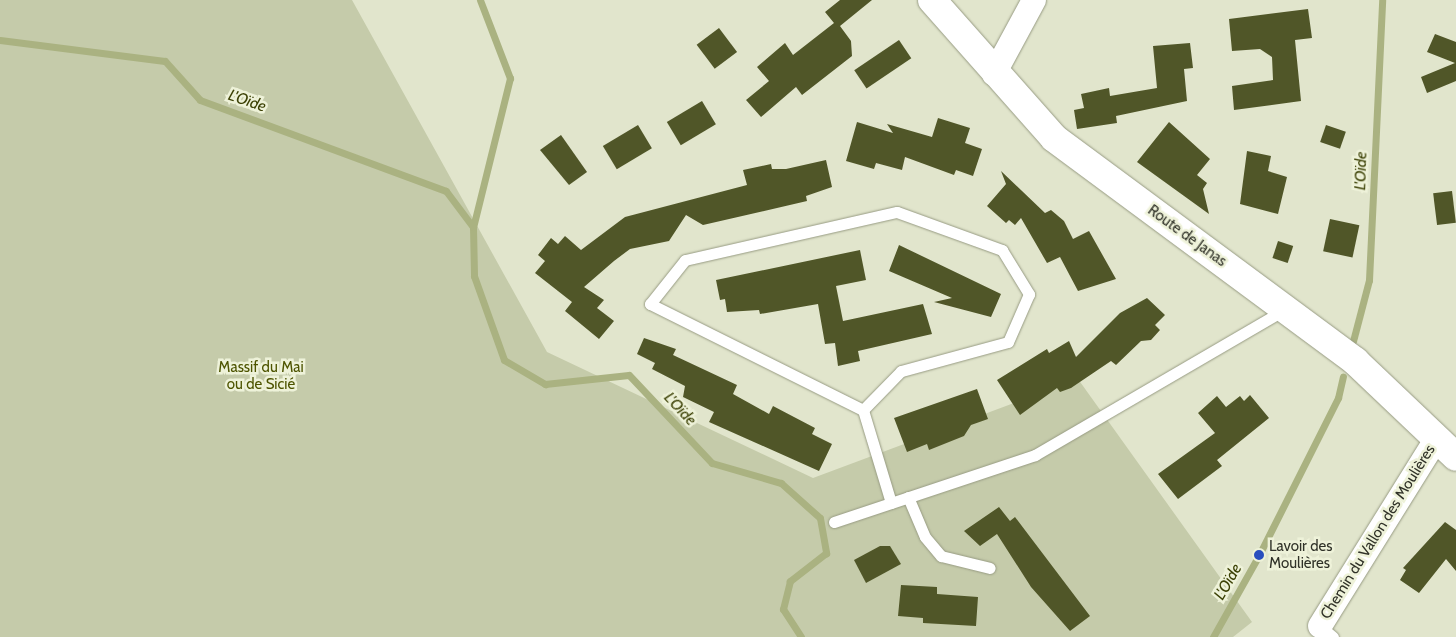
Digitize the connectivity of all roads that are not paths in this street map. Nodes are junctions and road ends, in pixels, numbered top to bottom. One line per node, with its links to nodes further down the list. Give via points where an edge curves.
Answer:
1 (932, 0): 3 (street, Route de Janas)
2 (1034, 0): 3 (street)
3 (994, 74): 4 (street, Route de Janas, via 1054,138)
4 (1287, 308): 6 (street, Route de Janas, via 1355,361); 8 (lane, via 1035,455)
5 (863, 410): 5 (lane, via 901,371 1008,342 1029,294 1002,250 897,212 685,260 650,304); 9 (lane)
6 (1437, 438): 7 (street, Route de Janas); 12 (street, Chemin du Vallon des Moulières)
7 (1456, 458)
8 (908, 497): 9 (lane); 11 (lane, via 924,537 940,556)
9 (891, 503): 10 (lane)
10 (834, 522)
11 (990, 568)
12 (1326, 632)

